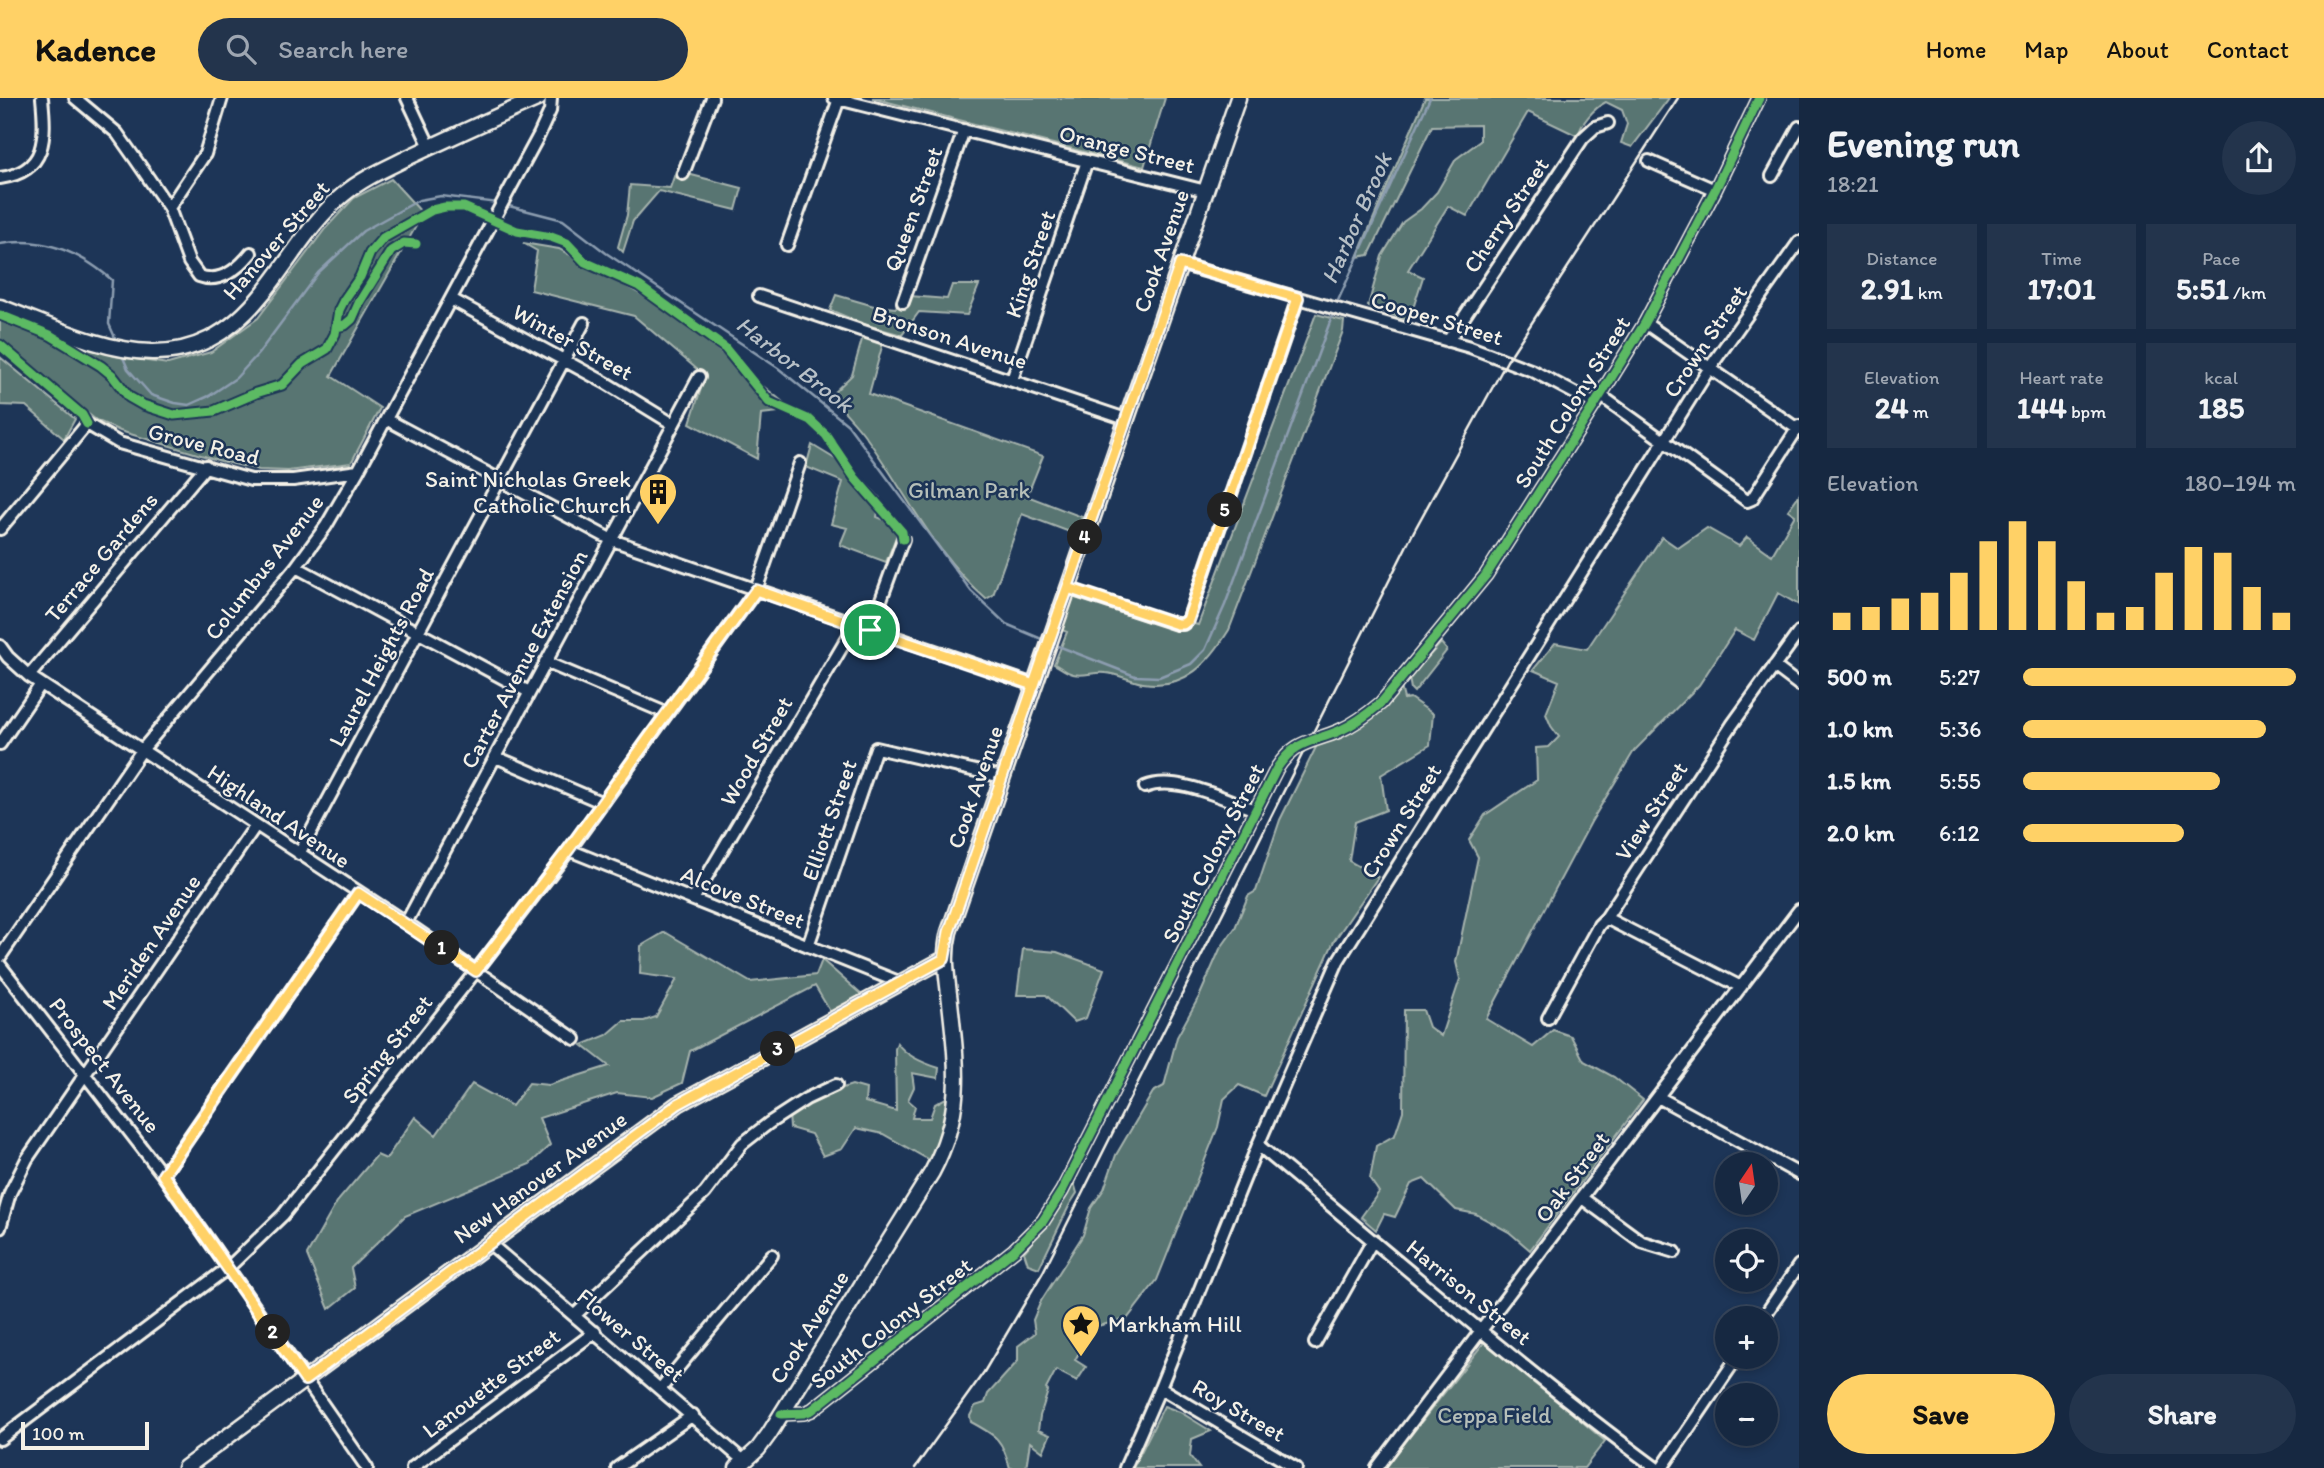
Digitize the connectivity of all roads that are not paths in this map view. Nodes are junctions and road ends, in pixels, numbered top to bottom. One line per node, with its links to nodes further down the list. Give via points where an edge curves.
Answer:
1 (42, 98): 19 (street, via 44,132 39,156 25,172)
2 (75, 98): 22 (street, via 117,134)
3 (222, 98): 22 (street, via 205,153)
4 (407, 98): 14 (street)
5 (539, 98): 14 (main road, Hanover Street)
6 (551, 98): 29 (street, Columbus Avenue, via 547,119)
7 (712, 98): 17 (street)
8 (1238, 98): 21 (main road, Cook Avenue)
9 (1759, 98): 20 (street, South Colony Street)
10 (837, 99): 13 (street, Orange Street); 24 (street)
11 (1608, 123): 34 (street, Cherry Street, via 1583,138)
12 (1799, 127): 18 (street)
13 (964, 130): 15 (street, Orange Street); 30 (street, Queen Street)
14 (430, 147): 31 (main road, Hanover Street, via 344,194 251,307 226,329 197,344 144,353 110,348)
15 (1087, 161): 21 (street, Orange Street); 38 (street, King Street)
16 (1649, 161): 20 (street)
17 (683, 174)
18 (1772, 176)
19 (0, 178)
20 (1715, 190): 33 (street, South Colony Street)
21 (1206, 191): 26 (main road, Cook Avenue)
22 (169, 208): 25 (street, via 199,276 224,275)
23 (1799, 242): 36 (street, Crown Street)
24 (787, 245)
25 (251, 253)
26 (1180, 264): 28 (street, Cooper Street); 41 (main road, Cook Avenue)
27 (759, 296): 38 (street, Bronson Avenue)
28 (1298, 298): 34 (street, Cooper Street); 53 (street, via 1188,620 1177,624)
29 (450, 299): 35 (street, Winter Street); 40 (street, Columbus Avenue)
30 (903, 302)
31 (0, 307)
32 (584, 323): 35 (street, Laurel Heights Road)
33 (1645, 323): 36 (street); 39 (street, South Colony Street)
34 (1448, 341): 39 (street, Cooper Street)
35 (564, 360): 42 (street, Winter Street); 48 (street, Laurel Heights Road)
36 (1709, 369): 43 (street); 44 (street, Crown Street)
37 (699, 377): 42 (street, Carter Avenue Extension)
38 (1012, 380): 41 (street, Bronson Avenue)
39 (1598, 399): 44 (street, Cooper Street); 74 (street, South Colony Street, via 1486,575 1395,688 1355,722 1291,750)
40 (386, 419): 47 (street, Columbus Avenue); 48 (street)
41 (1126, 419): 53 (main road, Cook Avenue)
42 (673, 424): 51 (street, Carter Avenue Extension)
43 (1798, 428): 44 (street, Cooper Street, via 1747,501)
44 (1664, 441): 95 (street, Crown Street, via 1338,961)
45 (800, 463): 54 (street, Spring Street)
46 (206, 466): 47 (street, Grove Road, via 251,480 272,481); 49 (street, Grove Road, via 119,443 87,424); 62 (street, Terrace Gardens)
47 (358, 471): 52 (street, Columbus Avenue)
48 (500, 479): 51 (street); 58 (street, Laurel Heights Road)
49 (0, 529)
50 (903, 539): 56 (street)
51 (612, 540): 54 (street); 60 (street, Carter Avenue Extension)
52 (296, 567): 58 (street); 69 (street, Columbus Avenue)
53 (1068, 588): 64 (main road, Cook Avenue)
54 (756, 590): 55 (street); 67 (street, Spring Street)
55 (855, 625): 56 (street); 79 (street, Wood Street)
56 (870, 630): 64 (street)
57 (1799, 632): 61 (street, View Street)
58 (418, 633): 66 (street); 77 (street, Laurel Heights Road)
59 (0, 646): 62 (street, Highland Avenue)
60 (545, 662): 66 (street, Carter Avenue Extension); 67 (street)
61 (1774, 666): 65 (street); 81 (street, View Street)
62 (29, 676): 63 (street, Highland Avenue)
63 (41, 684): 68 (street); 69 (street, Highland Avenue)
64 (1034, 685): 71 (main road, Cook Avenue)
65 (1799, 685)
66 (529, 692): 70 (street, Carter Avenue Extension)
67 (666, 713): 73 (street, Spring Street)
68 (0, 744)
69 (142, 750): 75 (street, Highland Avenue); 84 (street, Columbus Avenue)
70 (496, 757): 73 (street); 82 (street, Carter Avenue Extension)
71 (1002, 777): 83 (street, Elliott Street, via 876,748); 85 (main road, Cook Avenue)
72 (1145, 787): 74 (street, via 1173,782)
73 (603, 803): 76 (street, Spring Street)
74 (1256, 810): 115 (street, South Colony Street, via 1043,1221 1014,1250 812,1410)
75 (256, 825): 77 (street, Highland Avenue); 92 (street, Meriden Avenue)
76 (569, 849): 79 (street, Alcove Street); 87 (street, Spring Street)
77 (299, 854): 78 (street, Highland Avenue)
78 (358, 893): 82 (street, Highland Avenue); 97 (street)
79 (694, 898): 83 (street, Alcove Street)
80 (1799, 910): 89 (street, Oak Street)
81 (1606, 918): 89 (street); 90 (street, View Street)
82 (406, 923): 87 (street, Highland Avenue)
83 (808, 946): 88 (street, Alcove Street)
84 (0, 957)
85 (944, 959): 88 (main road, New Hanover Avenue); 115 (main road, Cook Avenue, via 957,1097 949,1136 932,1172)
86 (0, 965): 92 (street, Prospect Avenue)
87 (476, 971): 91 (street, Highland Avenue); 105 (street, Spring Street, via 283,1215)
88 (901, 983): 101 (main road, New Hanover Avenue, via 678,1104)
89 (1741, 987): 94 (street, Oak Street)
90 (1548, 1018)
91 (575, 1039)
92 (86, 1073): 97 (street, Prospect Avenue); 99 (street, Meriden Avenue, via 18,1175)
93 (836, 1085): 107 (street, via 806,1099 746,1141 705,1193)
94 (1658, 1097): 96 (street); 98 (street, Oak Street)
95 (1258, 1145): 100 (street, Harrison Street); 114 (street, Crown Street)
96 (1799, 1174)
97 (163, 1175): 105 (street, Prospect Avenue)
98 (1583, 1198): 102 (street, via 1642,1242); 108 (street, Oak Street)
99 (0, 1228)
100 (1373, 1240): 108 (street, Harrison Street); 110 (street)
101 (489, 1242): 107 (street, Flower Street); 112 (main road, New Hanover Avenue)
102 (1675, 1252)
103 (772, 1255): 113 (street)
104 (1799, 1265): 106 (street)
105 (229, 1267): 112 (street, Prospect Avenue); 117 (street, Spring Street)
106 (1771, 1306)
107 (575, 1315): 109 (street, Flower Street)
108 (1482, 1331): 125 (street, Oak Street); 126 (street, Harrison Street)
109 (595, 1332): 113 (street, Flower Street); 121 (street, Lanouette Street)
110 (1315, 1343)
111 (1729, 1369): 127 (street)
112 (305, 1380): 119 (main road, New Hanover Avenue); 120 (street, Prospect Avenue)
113 (661, 1388): 116 (street, Flower Street)
114 (1160, 1388): 123 (street, Crown Street); 124 (street, Roy Street)
115 (781, 1414): 118 (main road, Cook Avenue, via 758,1449)
116 (693, 1415): 118 (street, Flower Street); 122 (street)
117 (0, 1439)
118 (741, 1465)
119 (185, 1468)
120 (367, 1468)
121 (412, 1468)
122 (617, 1468)
123 (1125, 1468)
124 (1296, 1468)
125 (1377, 1468)
126 (1656, 1468)
127 (1662, 1468)

